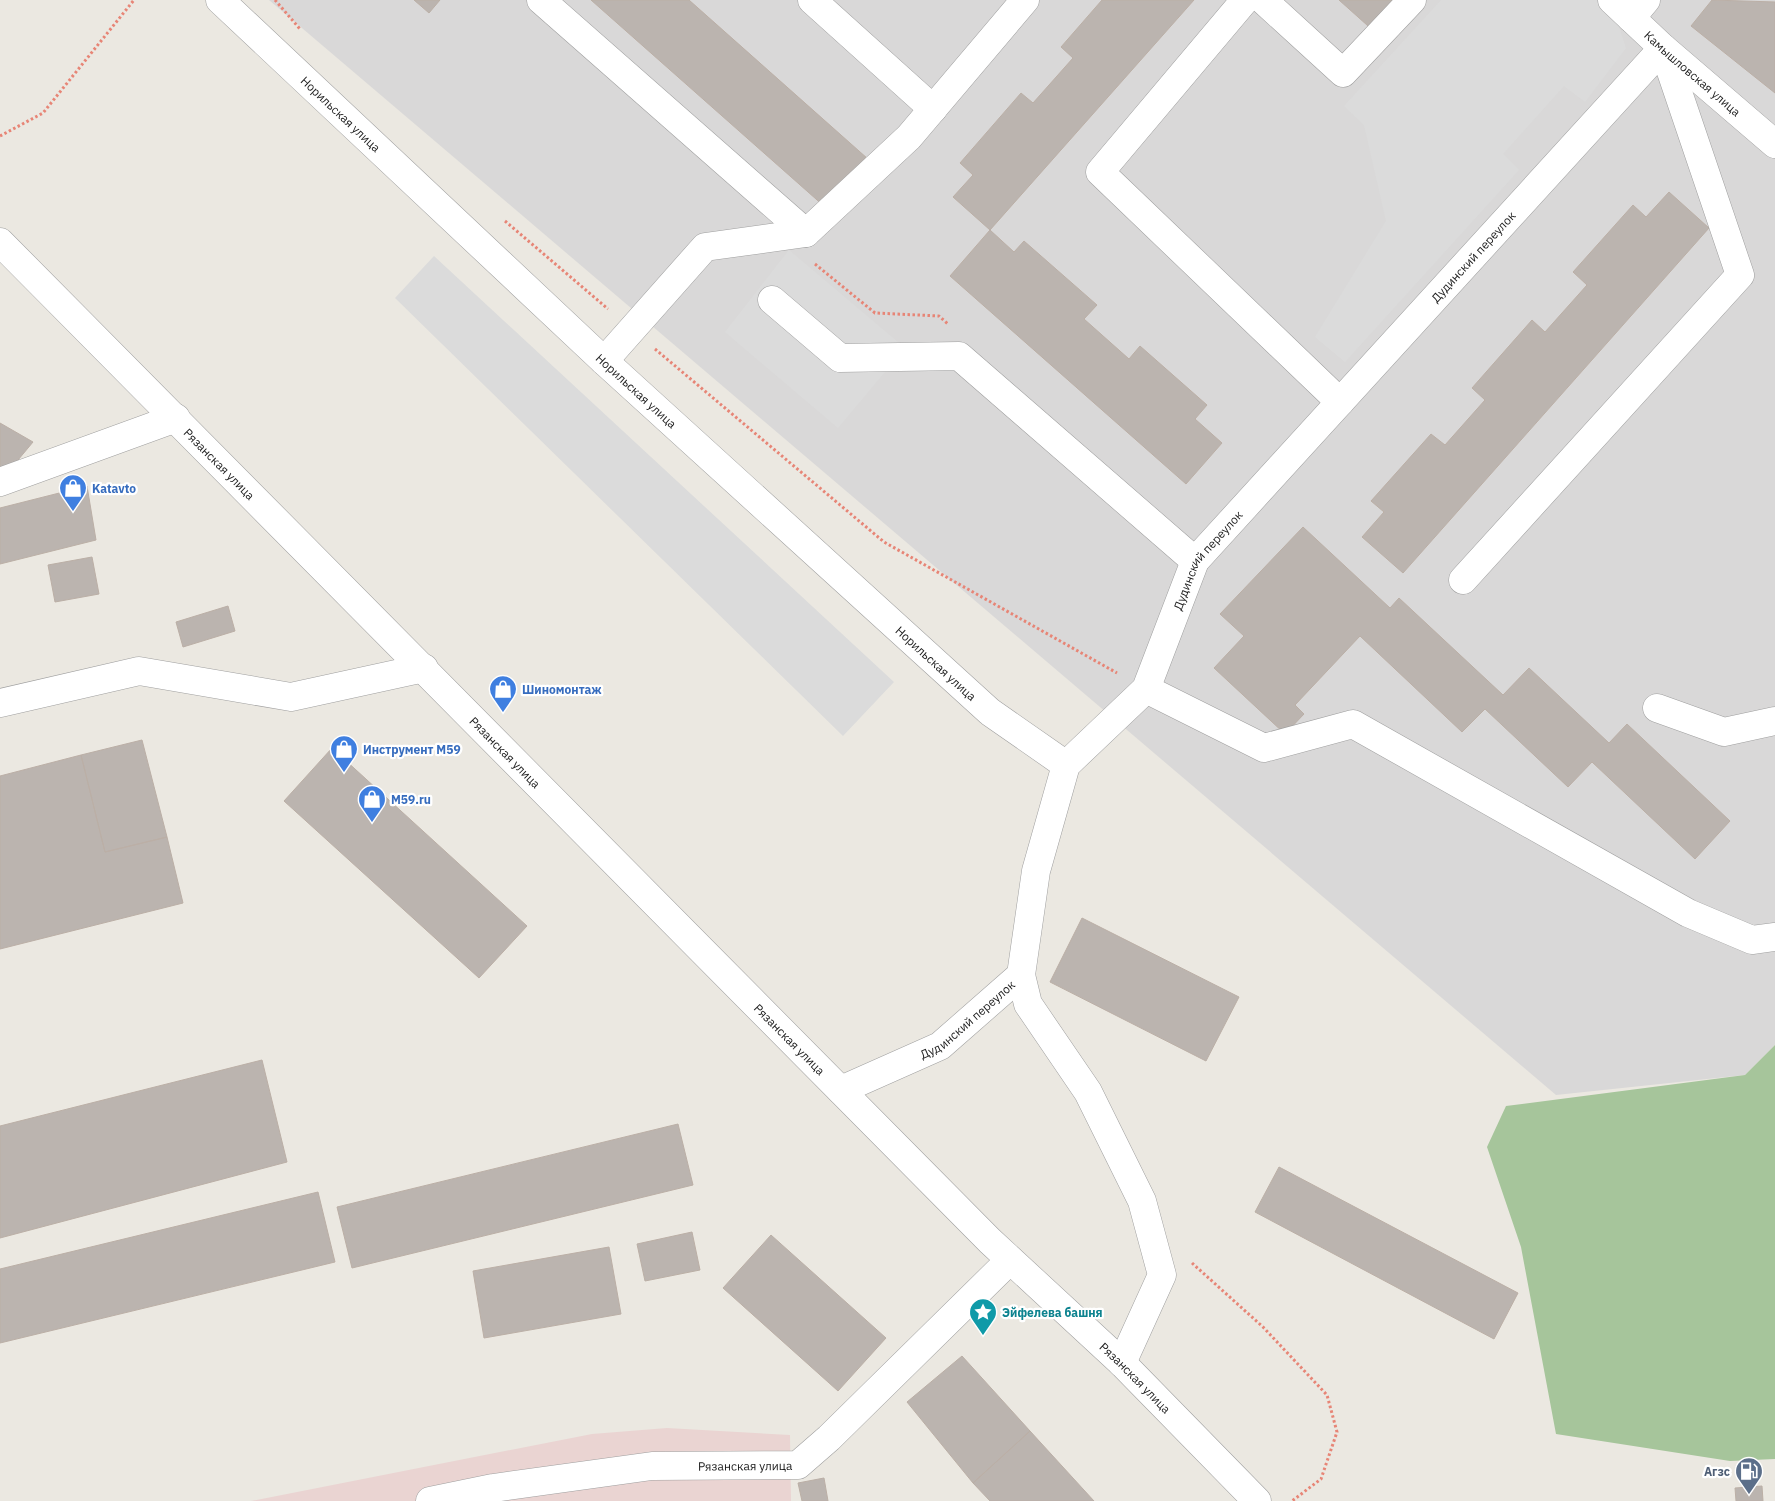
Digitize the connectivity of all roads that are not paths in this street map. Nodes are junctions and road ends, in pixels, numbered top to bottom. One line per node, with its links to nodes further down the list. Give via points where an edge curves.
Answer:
1 (220, 0): 16 (street, Норильская улица)
2 (541, 0): 12 (street)
3 (812, 0): 10 (street)
4 (1025, 0): 10 (street)
5 (1245, 0): 17 (street, via 1100,172)
6 (1263, 0): 7 (street, via 1343,73)
7 (1412, 0)
8 (1630, 6): 9 (street, Камышловская улица)
9 (1662, 48): 11 (street, Камышловская улица); 17 (street, Дудинский переулок); 21 (street, via 1740,275)
10 (933, 109): 12 (street, via 909,137)
11 (1775, 144)
12 (806, 233): 16 (street, via 706,247)
13 (0, 242): 14 (street, Рязанская улица)
14 (11, 269): 18 (street, Рязанская улица)
15 (772, 300): 20 (street, via 840,358 959,356)
16 (604, 361): 27 (street, Норильская улица, via 990,712)
17 (1340, 402): 20 (street, Дудинский переулок)
18 (176, 418): 19 (street); 22 (street, Рязанская улица)
19 (0, 482)
20 (1196, 560): 23 (street, Дудинский переулок)
21 (1463, 580)
22 (424, 668): 24 (street, via 291,697 139,671); 30 (street, Рязанская улица)
23 (1146, 689): 27 (street, Дудинский переулок); 28 (street, via 1264,748 1353,724 1688,913 1752,940)
24 (0, 703)
25 (1657, 708): 26 (street, via 1724,732)
26 (1775, 721)
27 (1066, 765): 29 (street, Дудинский переулок, via 1036,871)
28 (1775, 936)
29 (1021, 975): 30 (street, Дудинский переулок, via 940,1046); 32 (street, via 1028,1004 1088,1092 1142,1202 1162,1275)
30 (841, 1090): 31 (street, Рязанская улица)
31 (1010, 1260): 32 (street, Рязанская улица); 33 (street, Рязанская улица, via 798,1465 652,1466 493,1488)
32 (1122, 1363): 34 (street, Рязанская улица)
33 (430, 1501)
34 (1257, 1501)

